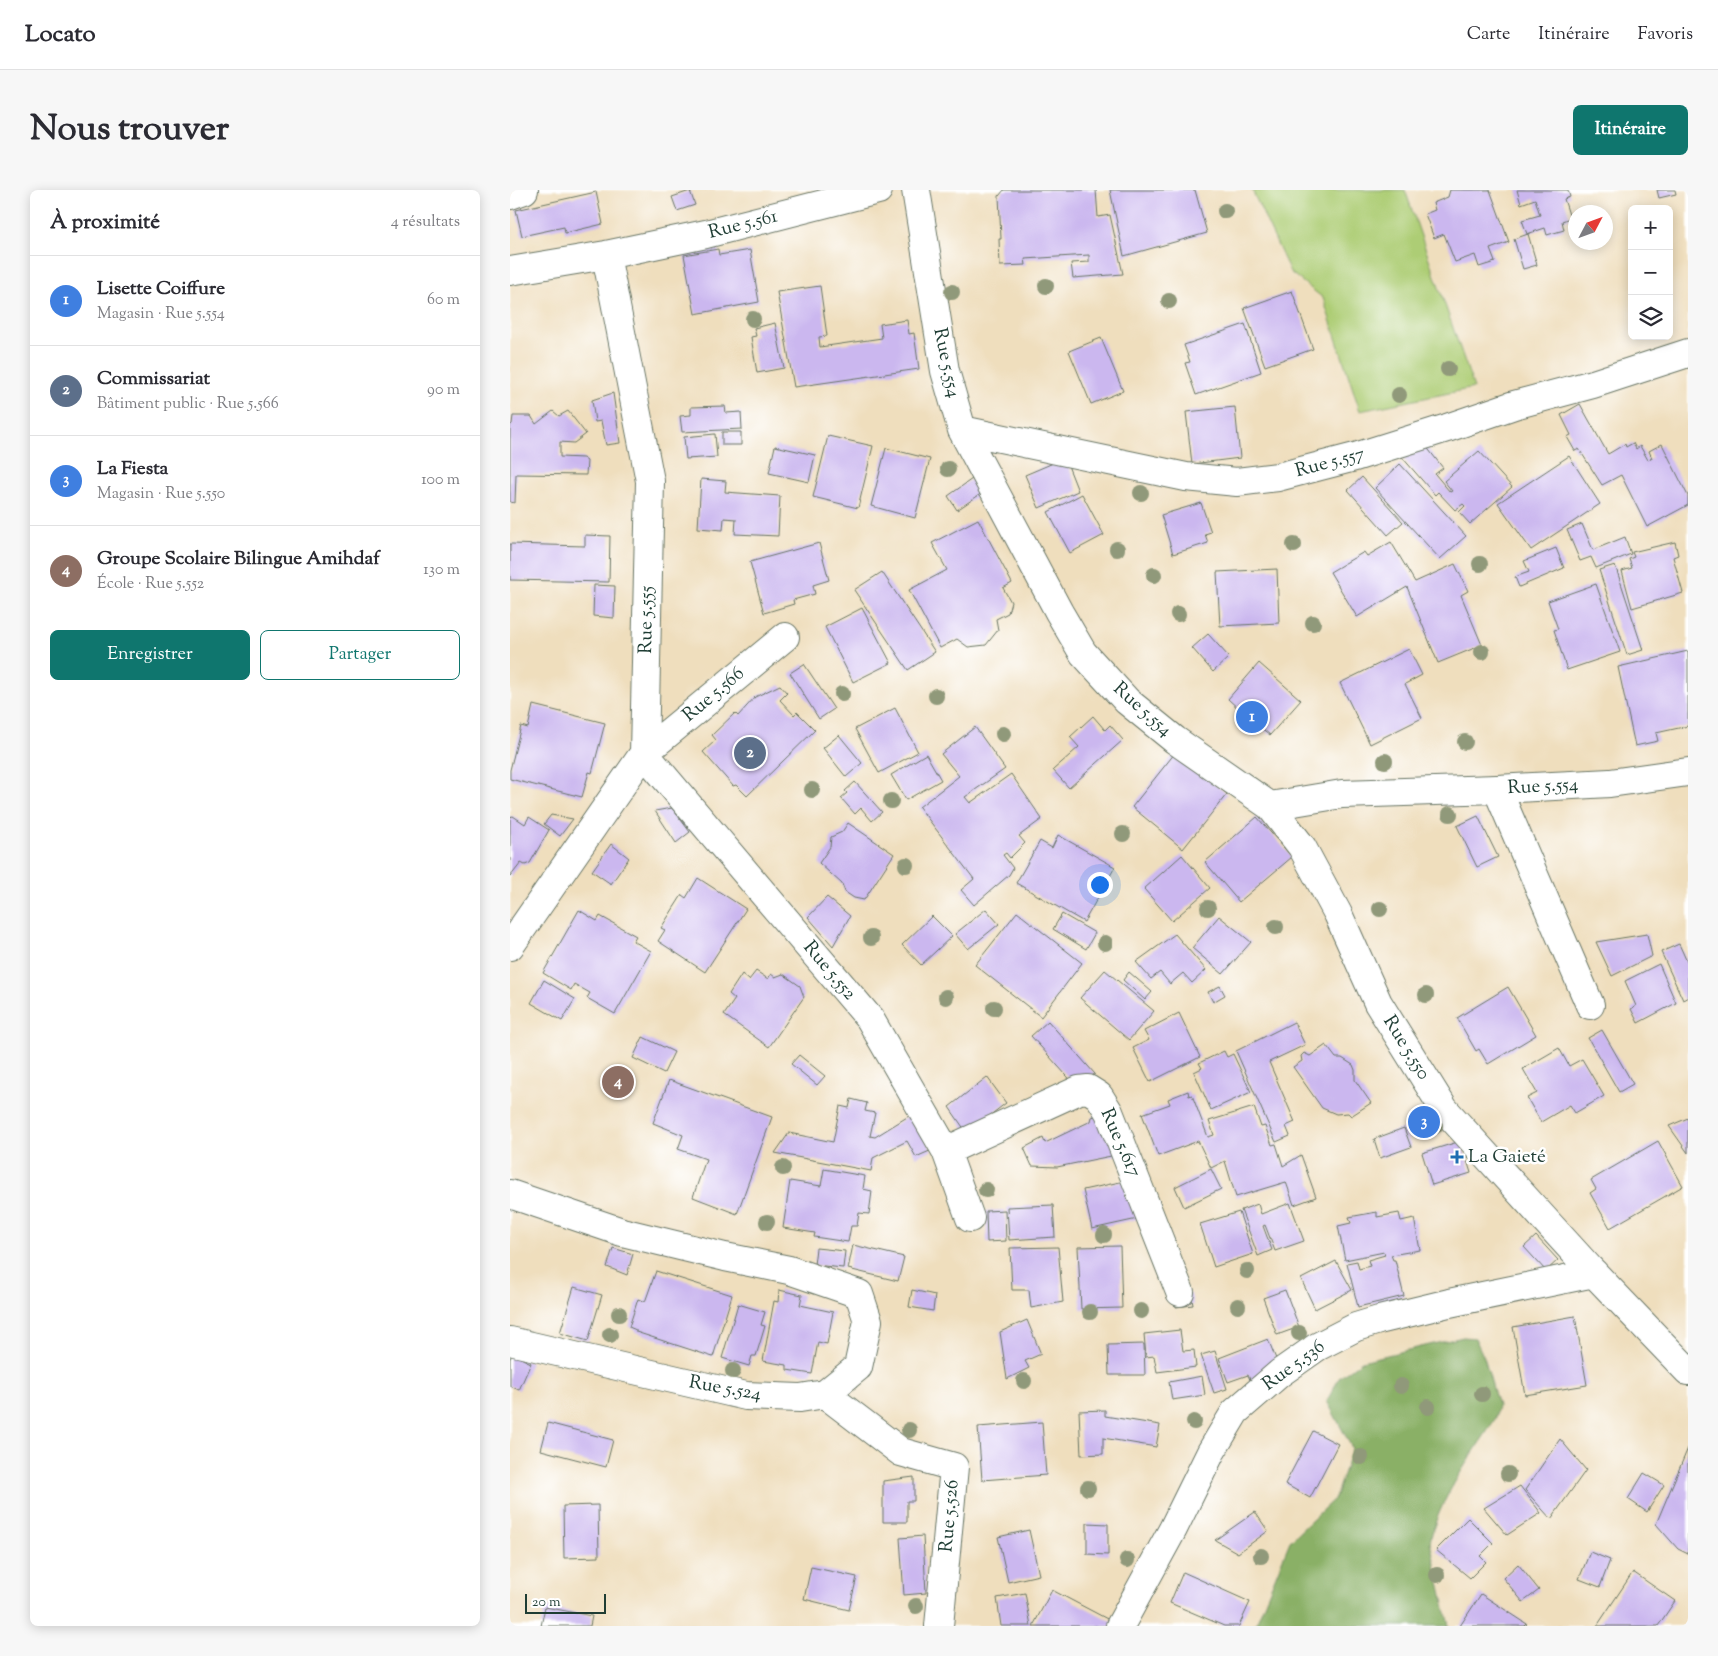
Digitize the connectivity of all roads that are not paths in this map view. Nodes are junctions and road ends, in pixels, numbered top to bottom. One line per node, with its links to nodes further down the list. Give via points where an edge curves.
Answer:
1 (524, 190): 4 (street)
2 (878, 190): 5 (street, Rue 5.561, via 706,234)
3 (916, 190): 8 (street, Rue 5.554, via 945,371)
4 (510, 195)
5 (606, 255): 6 (street); 10 (street, Rue 5.555, via 650,481)
6 (510, 271)
7 (1688, 353): 8 (street, Rue 5.557, via 1278,478 1237,482 1186,477)
8 (962, 430): 13 (street, Rue 5.554, via 1083,653 1127,702)
9 (784, 637): 10 (street, Rue 5.566)
10 (644, 753): 14 (street); 16 (street, Rue 5.552, via 870,1019)
11 (1688, 772): 12 (street, Rue 5.554, via 1610,783)
12 (1497, 790): 13 (street, Rue 5.554, via 1342,794); 15 (street)
13 (1270, 806): 19 (street, Rue 5.550, via 1302,847 1338,914 1378,1003 1444,1109)
14 (510, 946)
15 (1590, 1005)
16 (946, 1151): 18 (street, Rue 5.552); 20 (street, Rue 5.617, via 1079,1090 1088,1089 1099,1096 1109,1112)
17 (510, 1194): 23 (street, via 622,1232 789,1270 859,1294 868,1321 858,1367)
18 (970, 1218)
19 (1594, 1273): 22 (street, Rue 5.550); 25 (street, Rue 5.536, via 1363,1325 1317,1348 1280,1373 1235,1412)
20 (1180, 1292)
21 (510, 1341): 23 (street, Rue 5.524, via 746,1396 800,1398)
22 (1688, 1371)
23 (825, 1394): 24 (street, Rue 5.526, via 901,1452 954,1467)
24 (939, 1626)
25 (1120, 1626)

